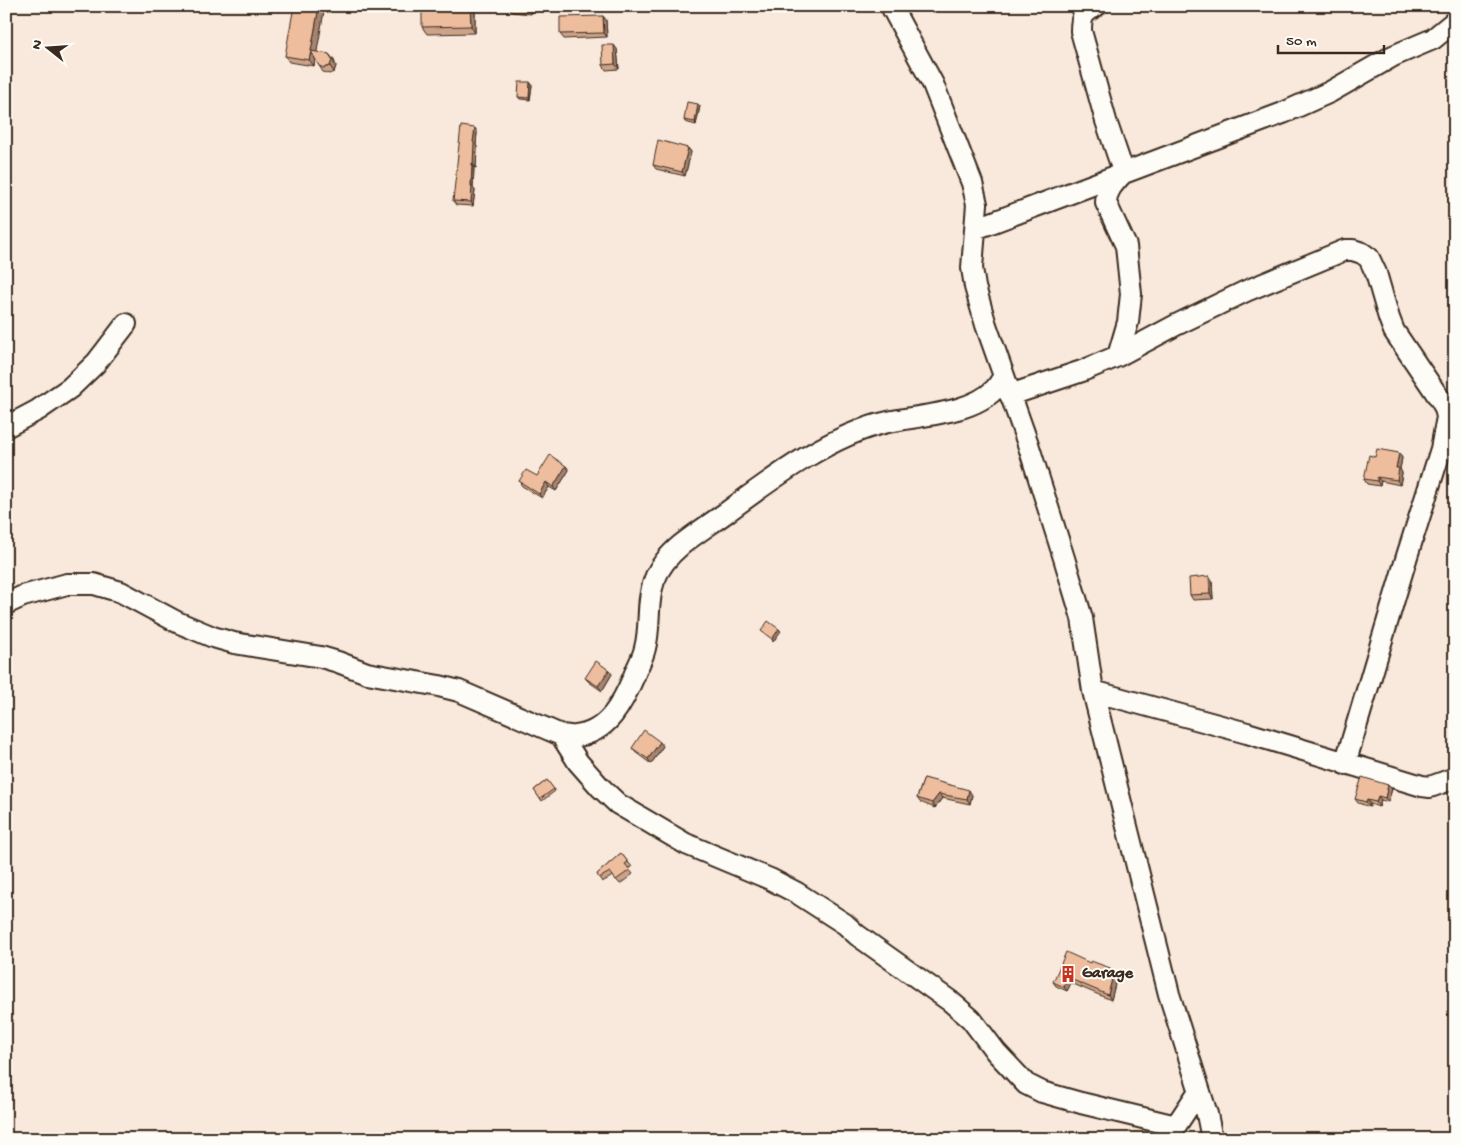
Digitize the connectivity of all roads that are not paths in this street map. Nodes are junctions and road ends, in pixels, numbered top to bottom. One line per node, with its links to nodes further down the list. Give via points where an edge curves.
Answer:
1 (891, 6): 5 (street, via 933,84 972,183 977,204)
2 (1096, 6): 4 (street, via 1082,18 1082,31)
3 (1455, 21): 4 (street, via 1433,39 1393,56 1330,92)
4 (1123, 173): 5 (street); 7 (street, via 1109,190 1106,203 1126,246 1131,294 1128,322)
5 (974, 229): 8 (street, via 972,268 975,287)
6 (126, 324): 9 (street, via 96,363 70,388)
7 (1118, 356): 8 (street, via 1082,371); 13 (street, via 1246,291 1345,250 1362,253 1369,258 1394,331 1440,399 1447,417 1441,449)
8 (1007, 385): 11 (street, via 1082,618); 12 (street, via 960,408 859,430 793,466 698,531 672,553 654,581 645,648 624,698 613,715 590,733)
9 (6, 427)
10 (6, 604): 12 (street, via 67,584 94,584 121,592 213,637 321,657 367,673 459,691)
11 (1093, 691): 13 (street, via 1247,733); 15 (street, via 1169,994)
12 (561, 735): 16 (street, via 578,762 618,804 686,844 797,892 846,924 971,1019 1026,1084 1042,1092)
13 (1345, 764): 14 (street, via 1422,786 1430,787)
14 (1455, 778)
15 (1199, 1091): 16 (street); 17 (street)
16 (1172, 1132)
17 (1212, 1139)

